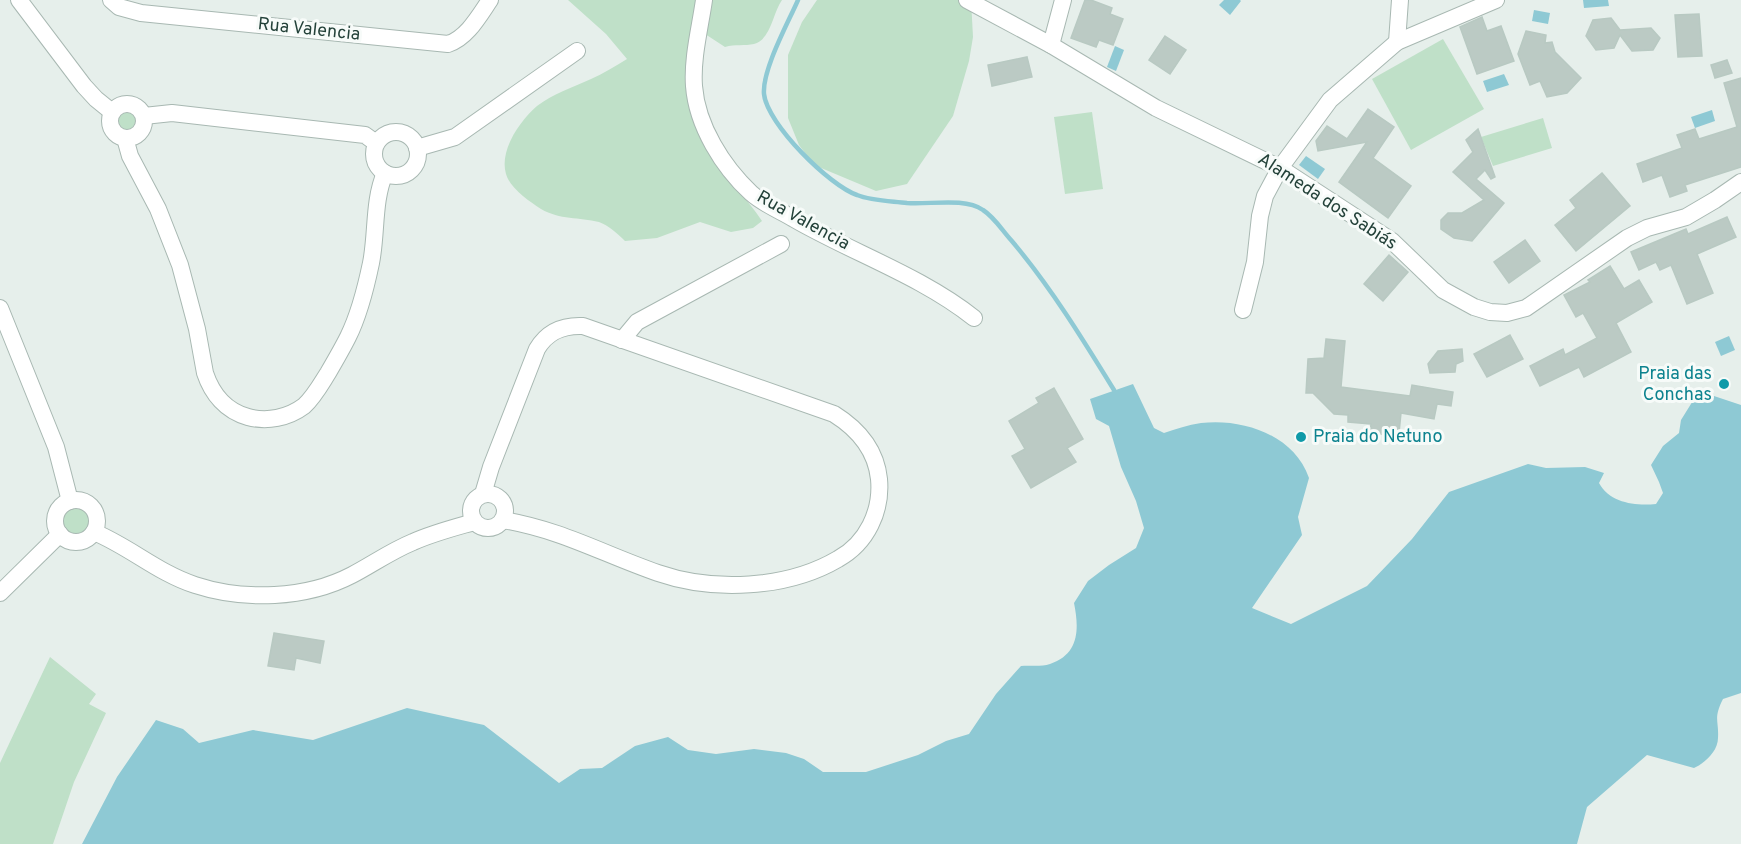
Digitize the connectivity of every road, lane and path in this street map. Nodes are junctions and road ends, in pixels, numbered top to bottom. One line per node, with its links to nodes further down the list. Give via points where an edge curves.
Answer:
1 (19, 0): 12 (street, via 84,86)
2 (111, 0): 3 (street, Rua Valencia, via 141,14 448,44 463,36)
3 (490, 0)
4 (704, 0): 23 (street, Rua Valencia, via 694,87 702,121 731,171 753,195 953,301)
5 (967, 0): 10 (street, Alameda dos Sabiás)
6 (1063, 0): 10 (street)
7 (1400, 0): 9 (street)
8 (1496, 0): 9 (street)
9 (1397, 42): 17 (street, via 1330,100)
10 (1051, 45): 17 (street, Alameda dos Sabiás, via 1156,108)
11 (577, 51): 16 (street, via 455,137)
12 (112, 112): 13 (street, via 129,103 136,105); 14 (street, via 113,131)
13 (144, 116): 14 (street, via 138,135); 15 (street, via 172,113 354,133)
14 (125, 138): 18 (street, via 180,265 209,384 232,410 253,418 275,419 304,406 318,390 349,336 371,261 379,190)
15 (376, 143): 16 (street, via 390,132 398,132 413,140); 18 (street, via 374,160)
16 (417, 148): 18 (street, via 418,157 409,171 393,176)
17 (1280, 168): 19 (street, Alameda dos Sabiás, via 1392,241 1443,290 1474,307 1507,313 1526,308 1627,238 1686,217); 22 (street, via 1265,196)
18 (385, 173)
19 (1741, 182)
20 (782, 244): 24 (street, via 637,322)
21 (0, 308): 26 (street, via 56,447)
22 (1243, 310)
23 (974, 318)
24 (622, 339): 25 (street, via 575,325 553,332 541,342); 27 (street, via 845,421 871,451 879,476 876,514 863,538 844,556 813,571 771,582 726,585 658,573 566,535)
25 (483, 494): 27 (street, via 502,501 506,513); 28 (street, via 472,503)
26 (70, 501): 29 (street, via 87,503 93,508 97,524); 30 (street, via 63,504 55,518)
27 (503, 520): 28 (street, via 486,529)
28 (474, 522): 29 (street, via 413,541 333,582 265,595 195,585 154,567)
29 (94, 531): 30 (street, via 89,538 74,542)
30 (60, 534): 31 (street)
31 (0, 593)

